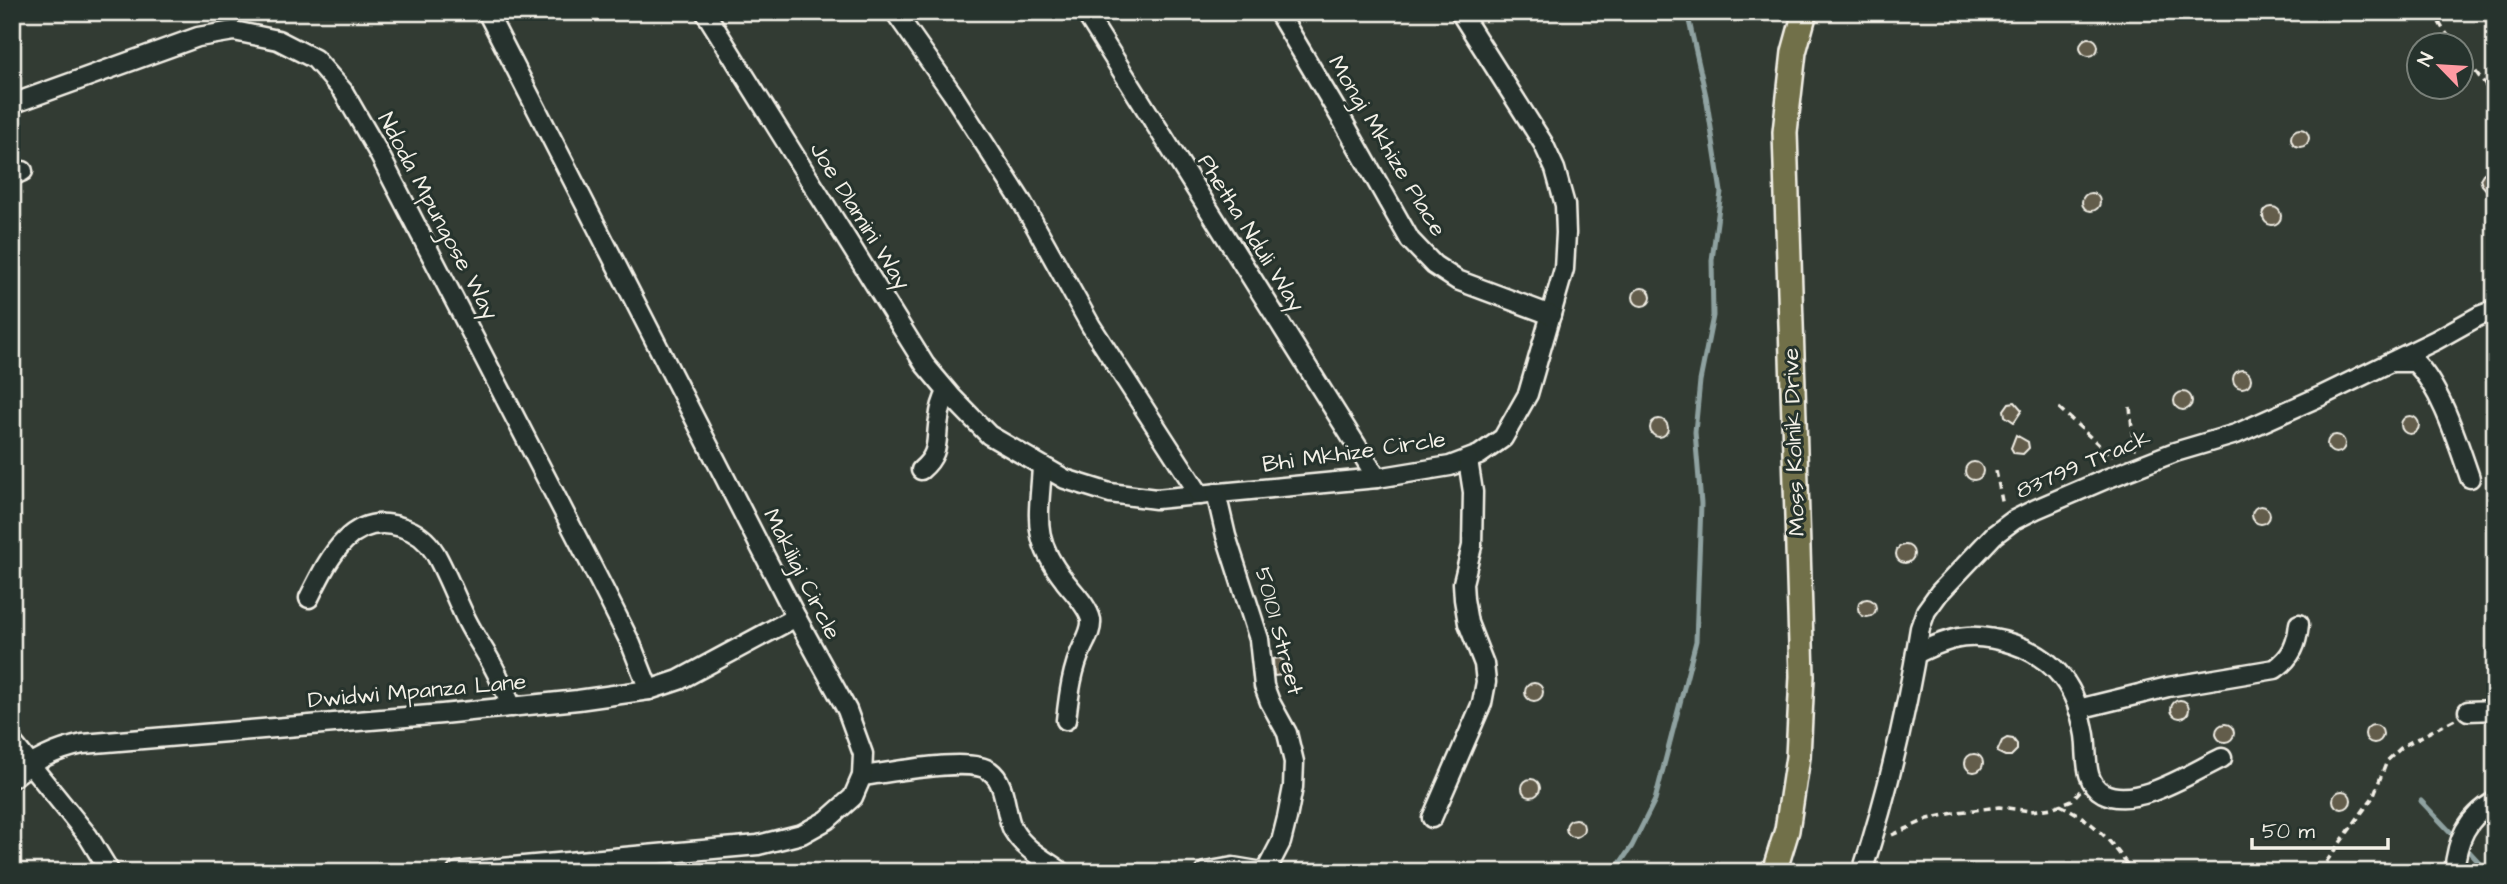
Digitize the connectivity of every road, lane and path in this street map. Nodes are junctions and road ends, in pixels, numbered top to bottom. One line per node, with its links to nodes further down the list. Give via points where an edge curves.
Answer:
1 (487, 12): 30 (street, Makiligi Circle)
2 (705, 12): 16 (street, Joe Dlamini Way, via 918,354)
3 (895, 12): 27 (street, via 1022,202 1091,326)
4 (1085, 12): 25 (street, Phetha Nduli Way)
5 (1278, 12): 14 (street, Mongi Mkhize Place, via 1410,240 1457,280)
6 (1460, 12): 14 (street, Bhi Mkhize Circle, via 1555,169 1565,205 1566,233 1564,269)
7 (1805, 12): 53 (main road, Moss Kolnik Drive, via 1794,52 1785,132 1802,676 1798,758 1787,830)
8 (2433, 12): 9 (path)
9 (2444, 32)
10 (2476, 72): 11 (path)
11 (2495, 99)
12 (12, 104): 33 (street, Ndoda Mpungose Way, via 198,37 234,31 278,40 315,59 343,91 377,150 603,588)
13 (2495, 310): 15 (street, 83799 Track)
14 (1551, 315): 20 (street, Bhi Mkhize Circle, via 1528,394 1503,438)
15 (2392, 362): 23 (street, 83799 Track, via 2236,434); 26 (street, via 2415,362 2425,373 2437,391)
16 (947, 392): 19 (street, Joe Dlamini Way); 22 (street, via 938,446)
17 (2130, 407): 23 (path)
18 (2059, 408): 23 (path)
19 (989, 435): 21 (street, Bhi Mkhize Circle)
20 (1468, 460): 25 (street, Bhi Mkhize Circle); 47 (street, via 1473,492 1472,546 1464,599 1486,682 1482,703)
21 (1042, 467): 27 (street, Bhi Mkhize Circle, via 1110,493 1156,499); 38 (street, via 1038,528 1042,545 1091,622 1073,675)
22 (921, 470)
23 (2131, 470): 28 (street, 83799 Track, via 2036,509)
24 (1996, 471): 28 (path)
25 (1377, 478): 27 (street, Bhi Mkhize Circle)
26 (2470, 478)
27 (1208, 494): 52 (street, 50101 Street, via 1259,639 1264,686 1292,748 1293,787 1281,842 1263,872 1233,867)
28 (2007, 526): 32 (street, 83799 Track, via 1926,611)
29 (309, 598): 34 (street, via 324,568 359,528 393,525 422,537 435,552)
30 (796, 617): 33 (street, Dwidwi Mpanza Lane, via 678,680); 42 (street, Makiligi Circle, via 847,710 863,754)
31 (2299, 624): 35 (street, via 2292,653 2275,669 2168,687)
32 (1916, 654): 35 (street, via 1962,636 1984,637 2033,651 2053,666); 48 (street, 83799 Track, via 1895,760)
33 (649, 690): 34 (street, Dwidwi Mpanza Lane)
34 (512, 707): 41 (street, Dwidwi Mpanza Lane, via 83,744 50,752)
35 (2078, 709): 44 (street)
36 (2495, 710): 37 (street)
37 (2468, 711): 56 (path, via 2403,746 2387,761 2373,797)
38 (1066, 719)
39 (12, 742): 41 (street)
40 (2222, 758): 44 (street, via 2141,796 2110,796)
41 (30, 764): 43 (street, Dwidwi Mpanza Lane); 49 (street, via 88,836)
42 (862, 776): 50 (street, via 853,797 827,820 802,834 758,845); 51 (street, via 937,766 983,767 999,783 1015,834)
43 (12, 778)
44 (2089, 779): 46 (path, via 2072,800)
45 (2495, 802): 57 (street, via 2468,824 2459,840)
46 (2060, 805): 48 (path, via 2031,811 1999,807 1958,812 1928,819); 55 (path, via 2080,814 2106,836)
47 (1432, 818)
48 (1871, 844): 54 (street, 83799 Track)
49 (110, 872)
50 (457, 872)
51 (1062, 872)
52 (1205, 872)
53 (1774, 872)
54 (1862, 872)
55 (2132, 872)
56 (2319, 872)
57 (2454, 872)

